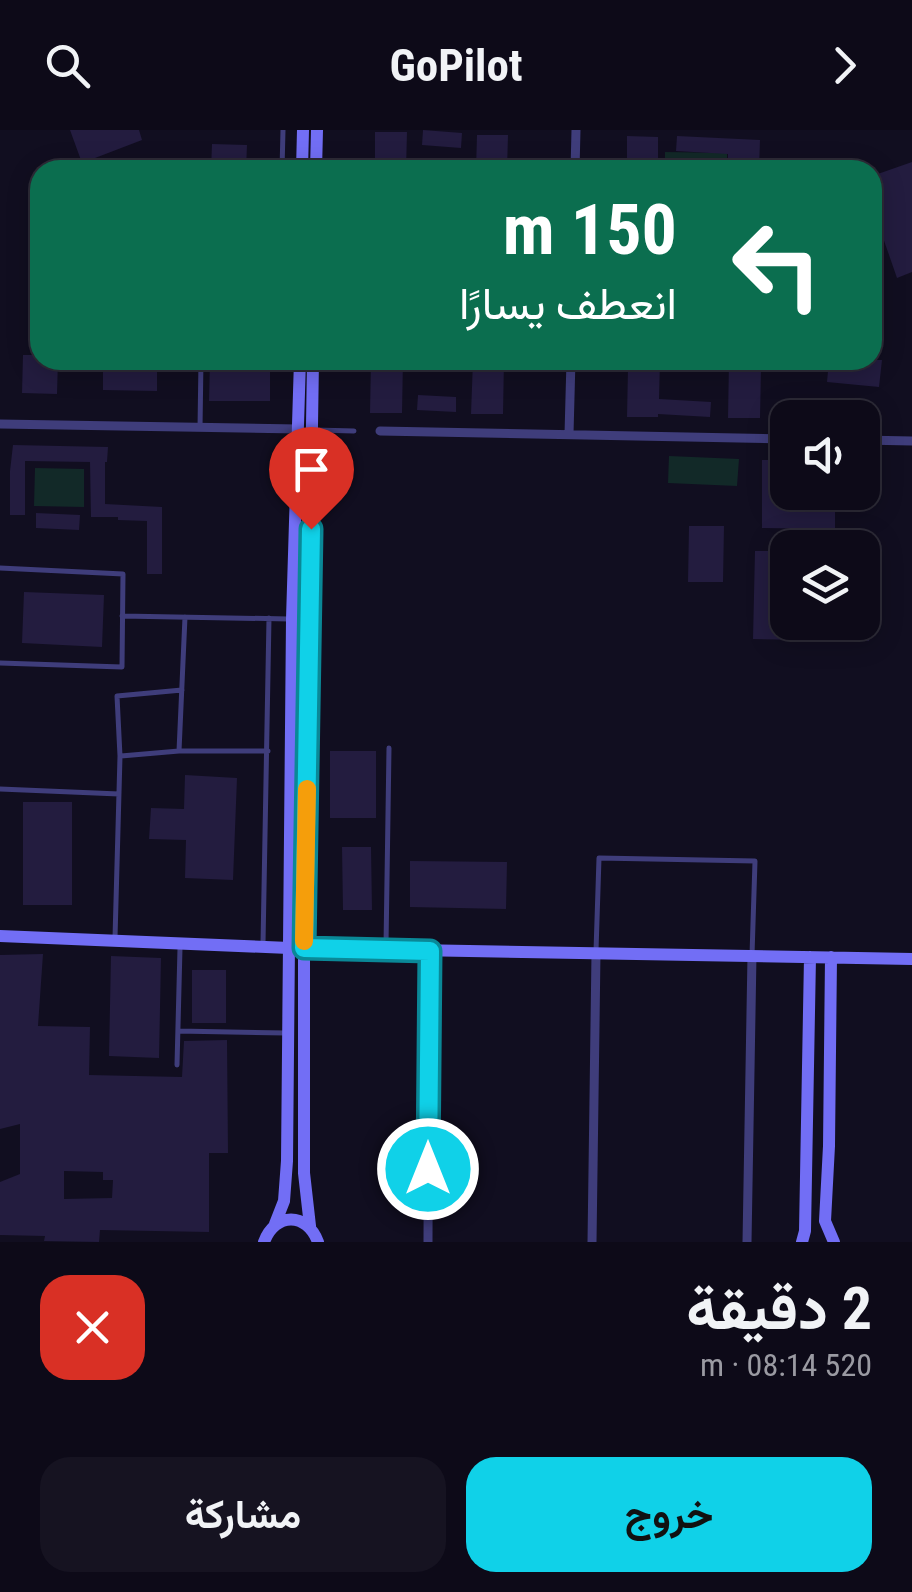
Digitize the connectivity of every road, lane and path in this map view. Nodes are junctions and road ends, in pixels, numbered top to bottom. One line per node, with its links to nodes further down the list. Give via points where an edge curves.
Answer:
1 (283, 130): 4 (lane)
2 (576, 130): 7 (street)
3 (310, 135): 5 (street); 6 (street)
4 (282, 160)
5 (304, 160)
6 (314, 160)
7 (575, 160)
8 (201, 370): 13 (lane)
9 (301, 370): 14 (street)
10 (312, 370): 14 (street)
11 (571, 370): 17 (street)
12 (0, 424): 13 (street)
13 (200, 428): 14 (street)
14 (305, 430): 15 (lane); 22 (street); 23 (street)
15 (354, 430)
16 (380, 431): 17 (street)
17 (569, 434): 18 (street)
18 (770, 439)
19 (880, 440): 20 (street)
20 (912, 441)
21 (0, 568): 24 (lane, via 123,574)
22 (293, 594): 23 (street); 27 (street)
23 (310, 595): 28 (street)
24 (122, 616): 25 (lane); 29 (lane, via 122,667)
25 (185, 617): 26 (lane); 30 (lane)
26 (269, 618): 27 (lane); 33 (lane)
27 (292, 619): 28 (street); 41 (street)
28 (310, 619): 41 (street)
29 (0, 663)
30 (182, 690): 32 (lane); 34 (lane, via 117,696)
31 (389, 748): 42 (lane)
32 (179, 751): 33 (lane); 34 (lane)
33 (268, 751): 40 (lane)
34 (120, 756): 36 (lane)
35 (0, 789): 36 (lane)
36 (120, 794): 38 (lane)
37 (0, 936): 38 (street)
38 (115, 942): 39 (street)
39 (180, 944): 40 (street); 49 (lane)
40 (263, 947): 41 (street)
41 (297, 948): 42 (street); 50 (street); 52 (street)
42 (386, 949): 43 (street)
43 (430, 951): 44 (street); 56 (street)
44 (596, 953): 45 (street); 45 (lane, via 598,858 754,861); 57 (street)
45 (752, 955): 46 (street); 58 (street)
46 (810, 957): 47 (street); 59 (street)
47 (830, 957): 48 (street); 60 (street, via 825,1221)
48 (912, 958)
49 (178, 1031): 50 (lane); 51 (lane)
50 (289, 1033): 53 (street, via 284,1201)
51 (177, 1065)
52 (310, 1226): 53 (street, via 293,1219); 55 (street)
53 (270, 1232): 54 (street)
54 (256, 1242)
55 (318, 1242)
56 (428, 1242)
57 (592, 1242)
58 (747, 1242)
59 (802, 1242)
60 (834, 1242)

